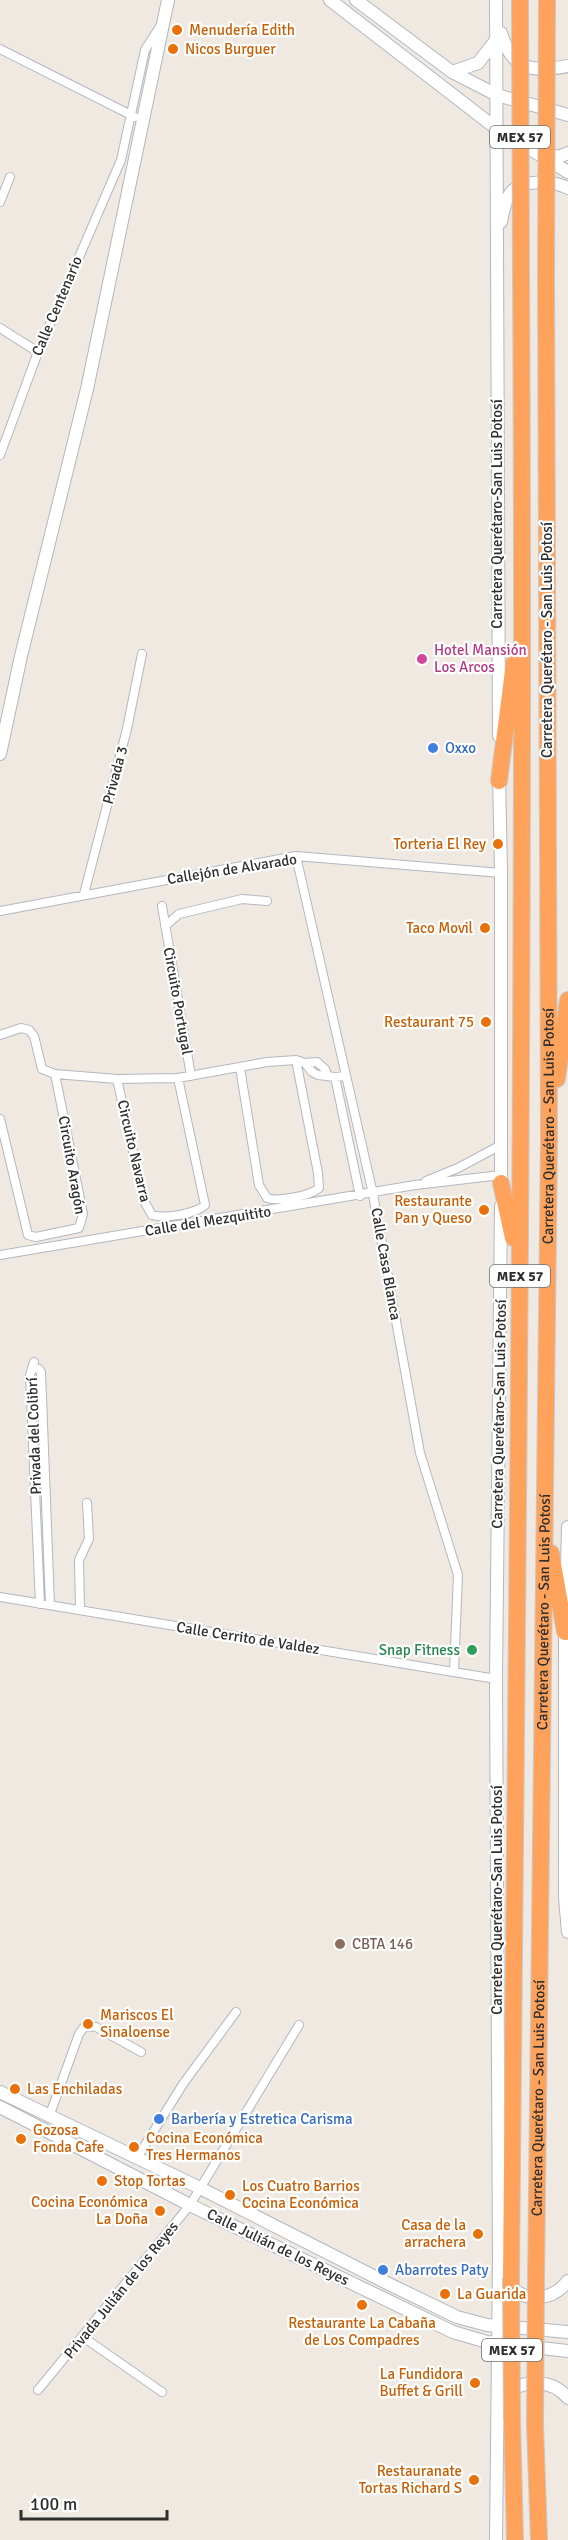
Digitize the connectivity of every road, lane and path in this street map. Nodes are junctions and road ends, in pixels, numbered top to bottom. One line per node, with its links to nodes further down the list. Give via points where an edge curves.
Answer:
1 (168, 0): 14 (main road)
2 (330, 0): 15 (main road)
3 (356, 0): 11 (main road)
4 (496, 0): 7 (main road, Carretera Querétaro-San Luis Potosí)
5 (520, 0): 29 (highway, Carretera Querétaro - San Luis Potosí / MEX 57, bridge)
6 (547, 0): 51 (highway, Carretera Querétaro - San Luis Potosí / MEX 57, bridge)
7 (496, 17): 8 (main road, Carretera Querétaro-San Luis Potosí); 10 (main road, via 514,61 526,68)
8 (497, 39): 11 (main road, via 478,63); 12 (main road, Carretera Querétaro-San Luis Potosí)
9 (0, 49): 14 (street)
10 (568, 66)
11 (452, 72): 12 (main road)
12 (497, 95): 13 (main road); 15 (main road, Carretera Querétaro-San Luis Potosí)
13 (568, 115)
14 (136, 118): 16 (main road); 19 (street, Calle Centenario)
15 (497, 129): 18 (main road); 25 (main road, Carretera Querétaro-San Luis Potosí)
16 (134, 153): 19 (street); 31 (main road, via 87,389)
17 (568, 153): 18 (main road)
18 (542, 157): 20 (main road)
19 (121, 160): 27 (street, Calle Centenario)
20 (568, 172)
21 (10, 177): 22 (street)
22 (3, 186): 24 (street)
23 (568, 188): 25 (main road, via 538,182 511,192)
24 (0, 202)
25 (495, 252): 32 (main road, Carretera Querétaro-San Luis Potosí)
26 (0, 328): 27 (street)
27 (38, 352): 28 (street, Calle Centenario)
28 (0, 455)
29 (523, 590): 32 (highway); 58 (highway, Carretera Querétaro - San Luis Potosí / MEX 57)
30 (142, 654): 35 (street, Privada 3, via 127,729)
31 (0, 754)
32 (499, 781): 34 (main road, Carretera Querétaro-San Luis Potosí)
33 (296, 856): 34 (street, Callejón de Alvarado); 35 (street, Callejón de Alvarado); 47 (street, Calle Casa Blanca)
34 (501, 873): 52 (main road, Carretera Querétaro-San Luis Potosí)
35 (84, 894): 38 (street, Callejón de Alvarado)
36 (267, 902): 39 (street, Circuito Portugal, via 242,899 179,914)
37 (162, 906): 39 (street, Circuito Portugal)
38 (0, 911)
39 (165, 926): 45 (street, Circuito Portugal)
40 (568, 1000): 51 (highway)
41 (0, 1035): 44 (street, via 21,1028 29,1030 42,1068)
42 (301, 1062): 43 (street, via 267,1062); 43 (street, via 319,1188 313,1193 274,1200 267,1198 259,1185); 46 (street, via 318,1075)
43 (240, 1068): 45 (street)
44 (55, 1074): 49 (street); 50 (street, Circuito Aragón, via 83,1214 79,1228 36,1237 28,1235)
45 (191, 1076): 48 (street)
46 (331, 1076): 47 (street); 56 (street)
47 (346, 1076): 55 (street, Calle Casa Blanca)
48 (178, 1078): 49 (street); 49 (street, Circuito Navarra, via 205,1205 199,1210 160,1217 152,1215 144,1201)
49 (117, 1079)
50 (0, 1119)
51 (549, 1139): 66 (highway, Carretera Querétaro - San Luis Potosí / MEX 57)
52 (501, 1145): 53 (main road, Carretera Querétaro-San Luis Potosí); 54 (street, Calle del Mezquitito)
53 (501, 1179): 54 (street, Calle del Mezquitito); 58 (highway); 77 (main road, Carretera Querétaro-San Luis Potosí)
54 (416, 1185): 55 (street, Calle del Mezquitito)
55 (374, 1194): 56 (street, Calle del Mezquitito); 76 (street, Calle Casa Blanca, via 420,1453 458,1575)
56 (360, 1196): 57 (street, Calle del Mezquitito)
57 (0, 1255)
58 (520, 1268): 101 (highway, Carretera Querétaro - San Luis Potosí / MEX 57, bridge, via 511,2278)
59 (32, 1405): 60 (street); 60 (street, Privada del Colibrí, via 30,1375 34,1365 41,1372); 62 (street, Privada del Colibrí)
60 (43, 1405): 61 (street, Privada del Colibrí)
61 (45, 1447): 62 (street); 64 (street, Privada del Colibrí)
62 (34, 1449): 63 (street, Privada del Colibrí)
63 (35, 1461): 64 (street); 67 (street, Privada del Colibrí)
64 (45, 1461): 68 (street, Privada del Colibrí)
65 (87, 1503): 74 (street, via 89,1539 80,1560)
66 (544, 1509): 75 (highway); 102 (highway, Carretera Querétaro - San Luis Potosí / MEX 57, bridge, via 535,2425)
67 (36, 1510): 68 (street); 70 (street, Privada del Colibrí)
68 (46, 1510): 71 (street, Privada del Colibrí)
69 (568, 1527): 75 (main road)
70 (39, 1575): 71 (street); 73 (street, Privada del Colibrí)
71 (50, 1575): 73 (street, Privada del Colibrí)
72 (0, 1598): 73 (street, Calle Cerrito de Valdez)
73 (45, 1604): 74 (street, Calle Cerrito de Valdez)
74 (80, 1610): 76 (street, Calle Cerrito de Valdez)
75 (565, 1632): 78 (main road)
76 (454, 1672): 77 (street, Calle Cerrito de Valdez)
77 (496, 1679): 89 (main road, Carretera Querétaro-San Luis Potosí)
78 (567, 1885): 79 (main road)
79 (568, 1932)
80 (236, 2012): 86 (street, via 183,2084)
81 (299, 2025): 87 (street, Privada Julián de los Reyes)
82 (141, 2052): 85 (street, via 96,2027 84,2026)
83 (0, 2092): 85 (main road, Calle Julián de los Reyes)
84 (0, 2107): 88 (main road, Calle Julián de los Reyes)
85 (49, 2116): 86 (main road, Calle Julián de los Reyes)
86 (138, 2158): 87 (main road, Calle Julián de los Reyes)
87 (200, 2188): 88 (street, Privada Julián de los Reyes); 91 (main road, Calle Julián de los Reyes, via 457,2317)
88 (190, 2205): 93 (street, Privada Julián de los Reyes); 94 (main road, Calle Julián de los Reyes, via 453,2332)
89 (499, 2260): 90 (main road, via 508,2285 525,2296 546,2296); 91 (main road, Carretera Querétaro-San Luis Potosí)
90 (568, 2281)
91 (498, 2326): 92 (main road, Calle Julián de los Reyes); 94 (main road, Carretera Querétaro-San Luis Potosí)
92 (568, 2332)
93 (83, 2337): 96 (street, Privada Julián de los Reyes); 97 (street)
94 (498, 2343): 95 (main road, Calle Julián de los Reyes); 99 (main road, Carretera Querétaro-San Luis Potosí)
95 (568, 2351)
96 (38, 2390)
97 (162, 2392)
98 (568, 2398): 99 (main road, via 557,2388 531,2383 511,2391)
99 (498, 2405): 100 (main road, Carretera Querétaro-San Luis Potosí)
100 (496, 2540)
101 (515, 2540)
102 (539, 2540)

